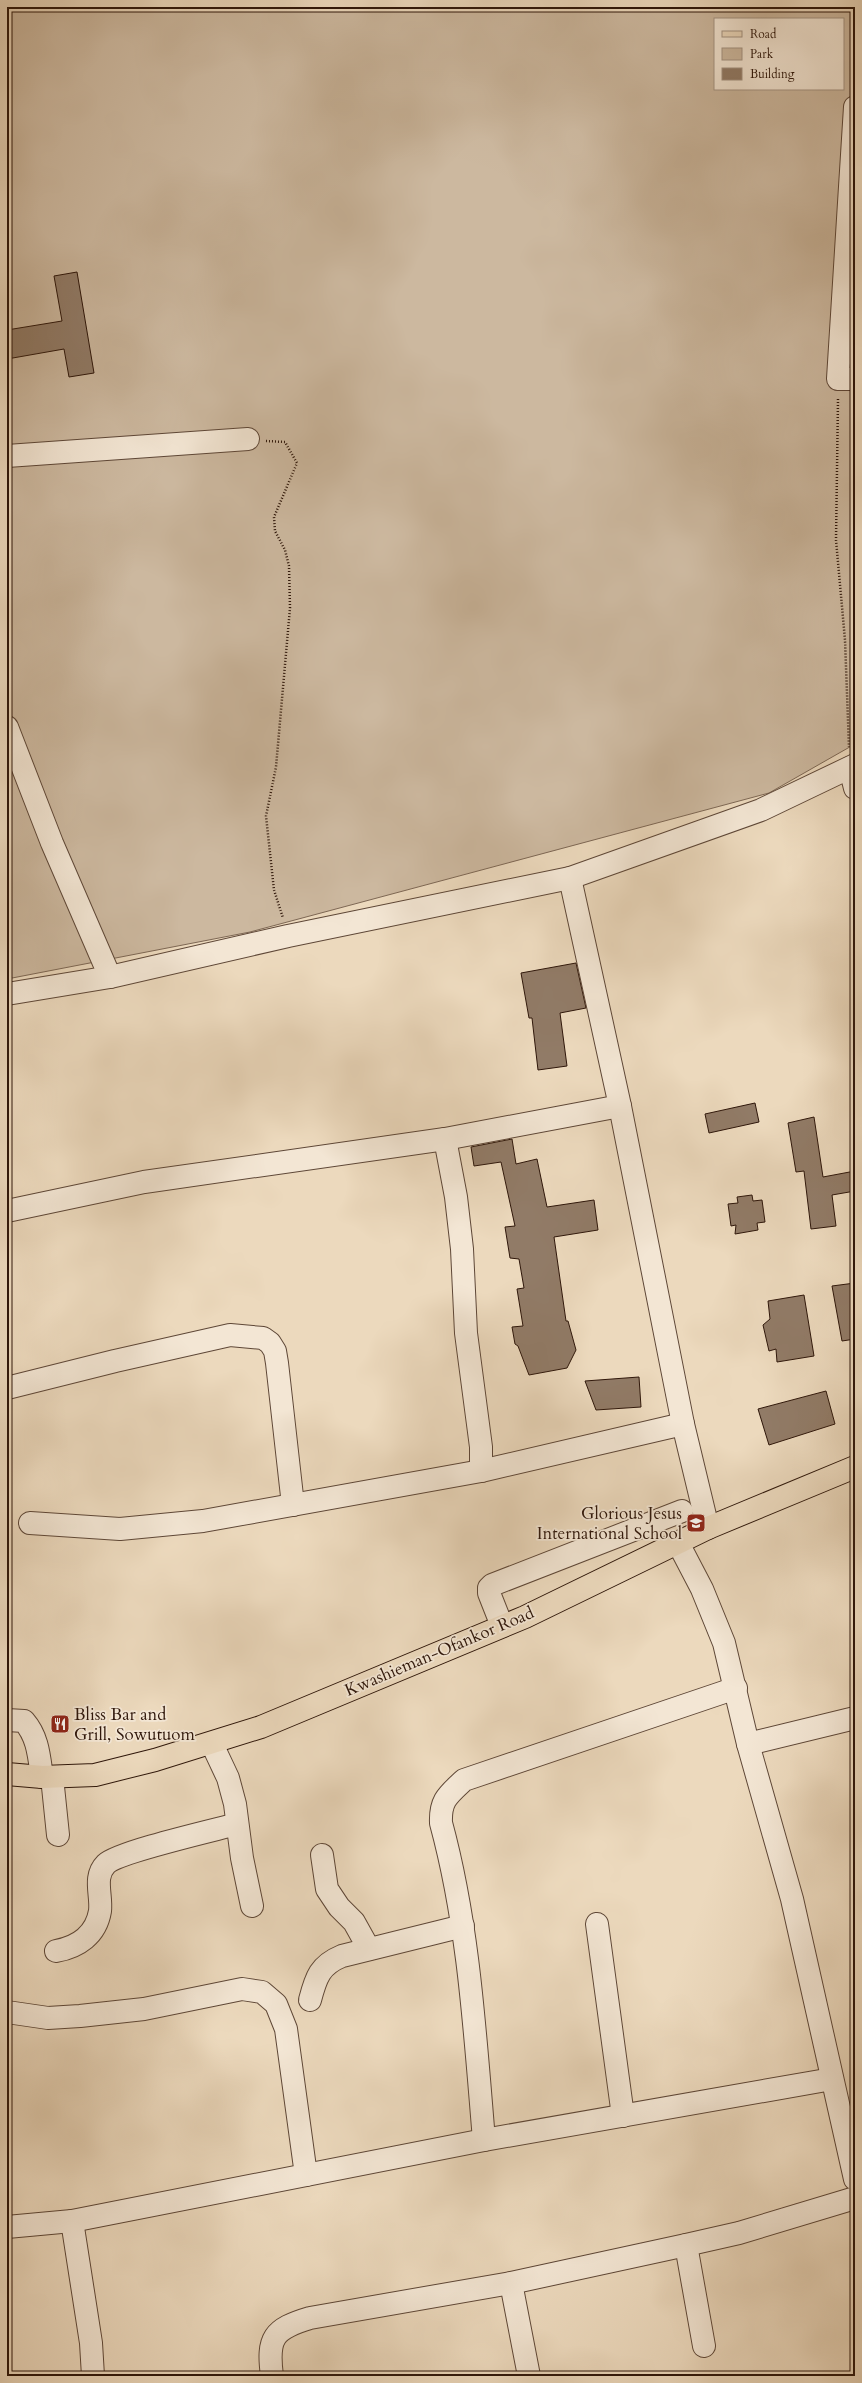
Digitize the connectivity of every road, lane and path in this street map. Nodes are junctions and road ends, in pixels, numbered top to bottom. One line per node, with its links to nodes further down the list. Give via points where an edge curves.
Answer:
1 (855, 107): 2 (street)
2 (847, 379): 6 (path, via 836,540)
3 (248, 439): 4 (street); 8 (path, via 285,442 297,463 274,517 275,531 285,550 289,566 290,608 276,767 266,816 274,890)
4 (7, 456)
5 (7, 727): 9 (street, via 52,843)
6 (853, 774): 7 (street, via 761,810)
7 (570, 878): 8 (street); 11 (street)
8 (288, 936): 9 (street)
9 (110, 977): 10 (street)
10 (7, 994)
11 (620, 1106): 12 (street); 15 (street)
12 (445, 1139): 13 (street, via 144,1182); 17 (street, via 456,1197 462,1249 466,1333 481,1446)
13 (7, 1211)
14 (7, 1388): 18 (street, via 230,1335 263,1338 270,1343 276,1357)
15 (683, 1424): 17 (street); 21 (street)
16 (855, 1467): 21 (main road, Kwashieman-Ofankor Road)
17 (481, 1471): 18 (street)
18 (292, 1505): 20 (street, via 150,1527 120,1529)
19 (682, 1511): 23 (street, via 492,1585 489,1593)
20 (30, 1523)
21 (708, 1528): 22 (main road, Kwashieman-Ofankor Road)
22 (678, 1543): 23 (main road, Kwashieman-Ofankor Road); 24 (street, via 702,1589 724,1643)
23 (502, 1626): 27 (main road, Kwashieman-Ofankor Road, via 261,1727)
24 (736, 1688): 28 (street); 36 (street, via 464,1780 448,1795 441,1809 441,1823)
25 (855, 1718): 28 (street)
26 (7, 1720): 30 (street, via 24,1720 32,1730)
27 (212, 1744): 30 (main road, Kwashieman-Ofankor Road, via 95,1775); 31 (street, via 228,1778 236,1804)
28 (748, 1744): 41 (street, via 792,1899)
29 (7, 1774): 30 (main road, Kwashieman-Ofankor Road)
30 (47, 1777): 32 (street)
31 (237, 1824): 34 (street); 38 (street, via 125,1855 106,1864 101,1872 98,1887 100,1911 94,1926 81,1943 70,1949)
32 (58, 1835)
33 (322, 1855): 37 (street, via 327,1889 339,1907 354,1922)
34 (252, 1906)
35 (597, 1924): 42 (street)
36 (463, 1926): 37 (street); 43 (street, via 471,1986)
37 (370, 1950): 39 (street, via 328,1962 315,1979)
38 (56, 1951)
39 (310, 2000)
40 (7, 2012): 45 (street, via 48,2018 80,2016 144,2009 242,1989 262,1992 276,2004 286,2028)
41 (832, 2079): 42 (street); 44 (street)
42 (623, 2116): 43 (street)
43 (484, 2140): 45 (street)
44 (851, 2148): 46 (street)
45 (306, 2175): 48 (street)
46 (855, 2179)
47 (855, 2198): 50 (street, via 739,2233)
48 (72, 2221): 49 (street); 53 (street, via 91,2344)
49 (7, 2227)
50 (686, 2245): 51 (street); 52 (street)
51 (510, 2283): 54 (street, via 288,2324 274,2337 271,2346); 55 (street)
52 (704, 2346)
53 (93, 2376)
54 (272, 2376)
55 (529, 2376)

